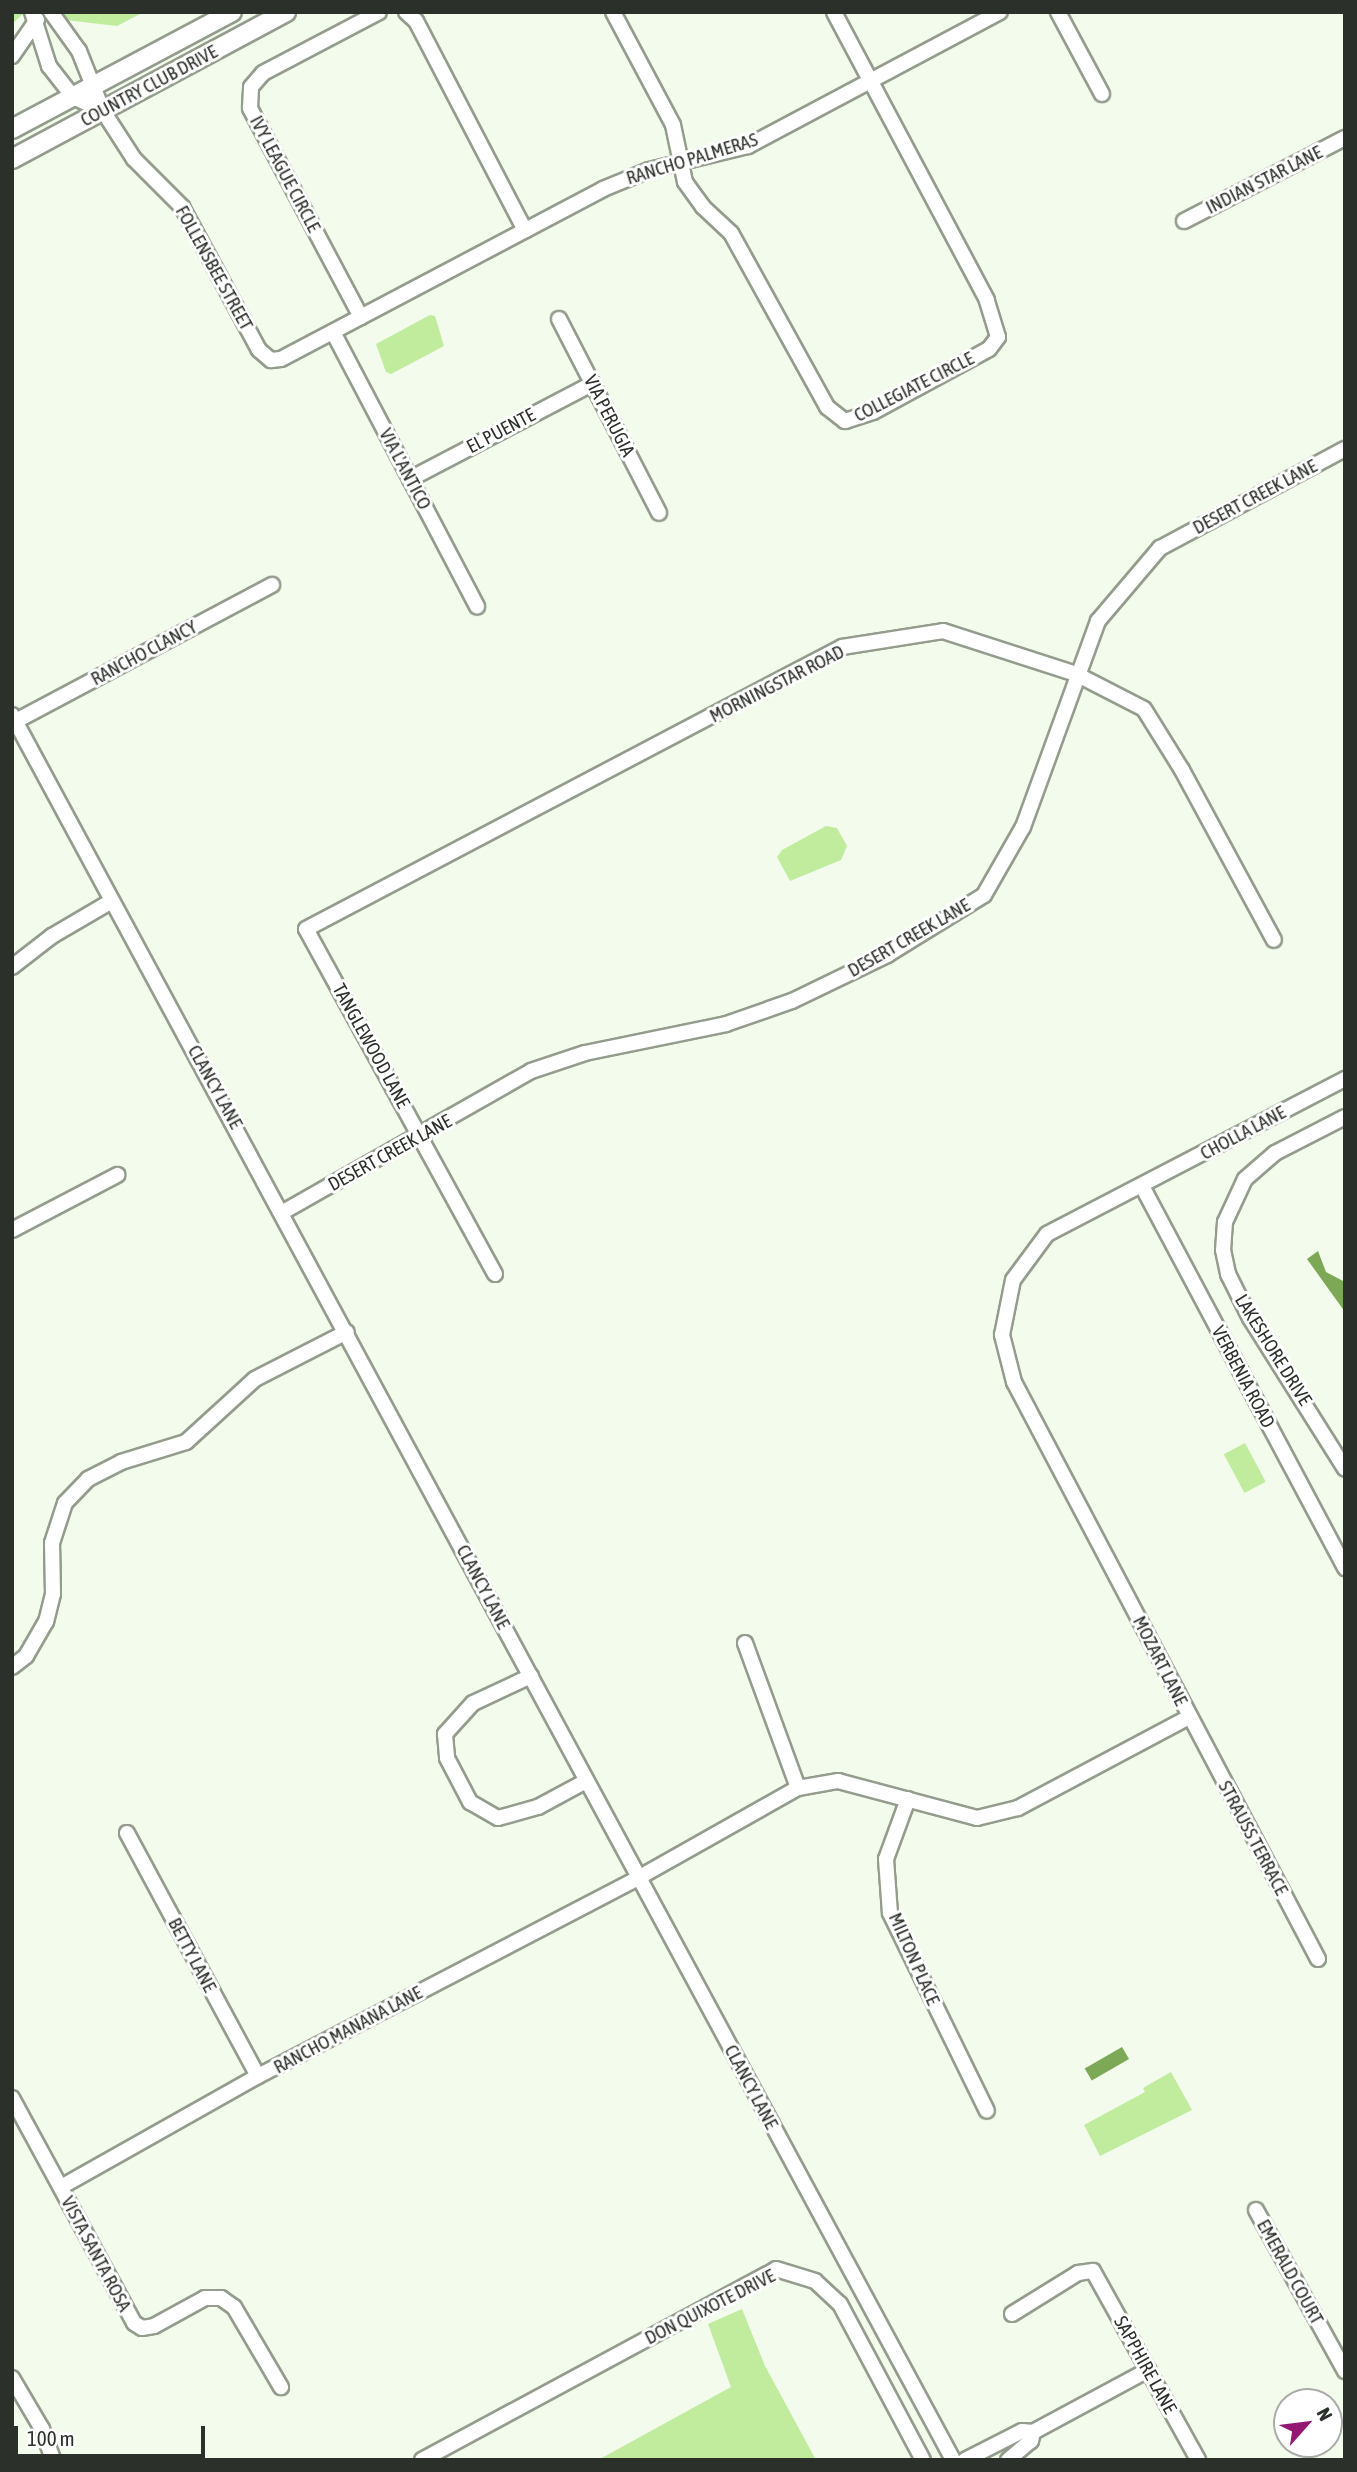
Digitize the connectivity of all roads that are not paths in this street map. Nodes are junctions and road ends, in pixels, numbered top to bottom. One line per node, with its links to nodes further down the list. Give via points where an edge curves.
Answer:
1 (49, 12): 10 (street); 13 (street, FOLLENSBEE STREET, via 79,51)
2 (232, 12): 13 (main road, COUNTRY CLUB DRIVE)
3 (286, 12): 16 (main road, COUNTRY CLUB DRIVE)
4 (379, 12): 23 (street, IVY LEAGUE CIRCLE, via 263,73 251,87 250,97 250,108)
5 (406, 12): 22 (street, via 416,21)
6 (614, 12): 20 (street, via 673,125)
7 (834, 12): 12 (street)
8 (1000, 12): 12 (street, RANCHO PALMERAS)
9 (1058, 12): 14 (street)
10 (33, 17): 11 (street); 15 (street, via 49,66)
11 (12, 57)
12 (870, 80): 20 (street, RANCHO PALMERAS, via 748,146); 20 (street, COLLEGIATE CIRCLE, via 987,300 998,337 989,349 858,419 845,421 827,407 749,260 731,233 703,207 685,182)
13 (93, 86): 15 (main road, COUNTRY CLUB DRIVE); 16 (street, FOLLENSBEE STREET)
14 (1102, 94)
15 (73, 97): 16 (street); 17 (main road, COUNTRY CLUB DRIVE)
16 (103, 111): 19 (main road, COUNTRY CLUB DRIVE); 26 (street, FOLLENSBEE STREET, via 134,159 182,207 258,350)
17 (12, 129)
18 (1345, 138): 21 (street, INDIAN STAR LANE)
19 (12, 159)
20 (679, 164): 22 (street, RANCHO PALMERAS, via 603,189)
21 (1184, 221)
22 (525, 230): 23 (street, RANCHO PALMERAS)
23 (361, 317): 25 (street, RANCHO PALMERAS)
24 (559, 319): 27 (street, VIA PERUGIA)
25 (333, 332): 26 (street, RANCHO PALMERAS); 29 (street, VIA L'ANTICO)
26 (271, 360)
27 (592, 384): 29 (street, EL PUENTE); 30 (street, VIA PERUGIA)
28 (1345, 449): 33 (street, DESERT CREEK LANE, via 1160,548 1098,621)
29 (410, 479): 32 (street, VIA L'ANTICO)
30 (659, 513)
31 (271, 585): 34 (street, RANCHO CLANCY)
32 (477, 606)
33 (1076, 674): 36 (street, MORNINGSTAR ROAD, via 943,631 842,648); 37 (street, MORNINGSTAR ROAD, via 1144,709); 41 (street, DESERT CREEK LANE, via 1023,827 984,895 887,955 792,1001 726,1024 585,1053 531,1071)
34 (14, 718): 35 (street, CLANCY LANE)
35 (110, 902): 38 (street, via 52,936); 44 (street, CLANCY LANE)
36 (306, 929): 41 (street, TANGLEWOOD LANE)
37 (1274, 940)
38 (12, 967)
39 (1345, 1079): 43 (street, CHOLLA LANE)
40 (1345, 1117): 48 (street, LAKESHORE DRIVE, via 1275,1153 1245,1180 1225,1222 1223,1250 1228,1274 1250,1318)
41 (421, 1136): 44 (street, DESERT CREEK LANE); 46 (street, TANGLEWOOD LANE)
42 (117, 1175): 45 (street)
43 (1142, 1186): 49 (street, VERBENIA ROAD); 53 (street, MOZART LANE, via 1047,1234 1013,1280 1002,1335 1014,1382)
44 (283, 1212): 47 (street, CLANCY LANE)
45 (12, 1230)
46 (495, 1274)
47 (347, 1332): 51 (street, via 255,1379 186,1442 121,1462 88,1479 65,1503 52,1543 53,1594 46,1622 26,1656); 52 (street, CLANCY LANE)
48 (1345, 1469)
49 (1345, 1568)
50 (745, 1643): 55 (street)
51 (12, 1667)
52 (531, 1676): 54 (street, CLANCY LANE); 54 (street, via 473,1703 445,1734 453,1769 470,1802 498,1818 538,1807)
53 (1189, 1717): 56 (street, MOZART LANE, via 1018,1808 977,1818); 59 (street, STRAUSS TERRACE)
54 (586, 1781): 58 (street, CLANCY LANE)
55 (798, 1788): 56 (street, MOZART LANE, via 838,1781); 58 (street, MOZART LANE)
56 (908, 1799): 62 (street, MILTON PLACE, via 886,1859 890,1913)
57 (127, 1833): 60 (street, BETTY LANE)
58 (638, 1878): 60 (street, RANCHO MANANA LANE); 74 (street, CLANCY LANE)
59 (1318, 1959)
60 (258, 2077): 63 (street, RANCHO MANANA LANE)
61 (12, 2098): 63 (street)
62 (987, 2111)
63 (61, 2187): 69 (street, VISTA SANTA ROSA, via 134,2323 142,2329 154,2326 205,2298 221,2298 234,2307)
64 (1256, 2210): 67 (street, EMERALD COURT)
65 (1012, 2314): 66 (street, SAPPHIRE LANE, via 1077,2273 1093,2270)
66 (1148, 2370): 70 (street); 77 (street, SAPPHIRE LANE)
67 (1345, 2371)
68 (12, 2378): 71 (street, via 42,2429)
69 (281, 2388)
70 (1033, 2432): 75 (street, via 1022,2431); 76 (street, via 1031,2441)
71 (53, 2460)
72 (422, 2460): 73 (street, DON QUIXOTE DRIVE, via 776,2269 815,2281 840,2304)
73 (923, 2460)
74 (953, 2460)
75 (965, 2460)
76 (1008, 2460)
77 (1198, 2460)

